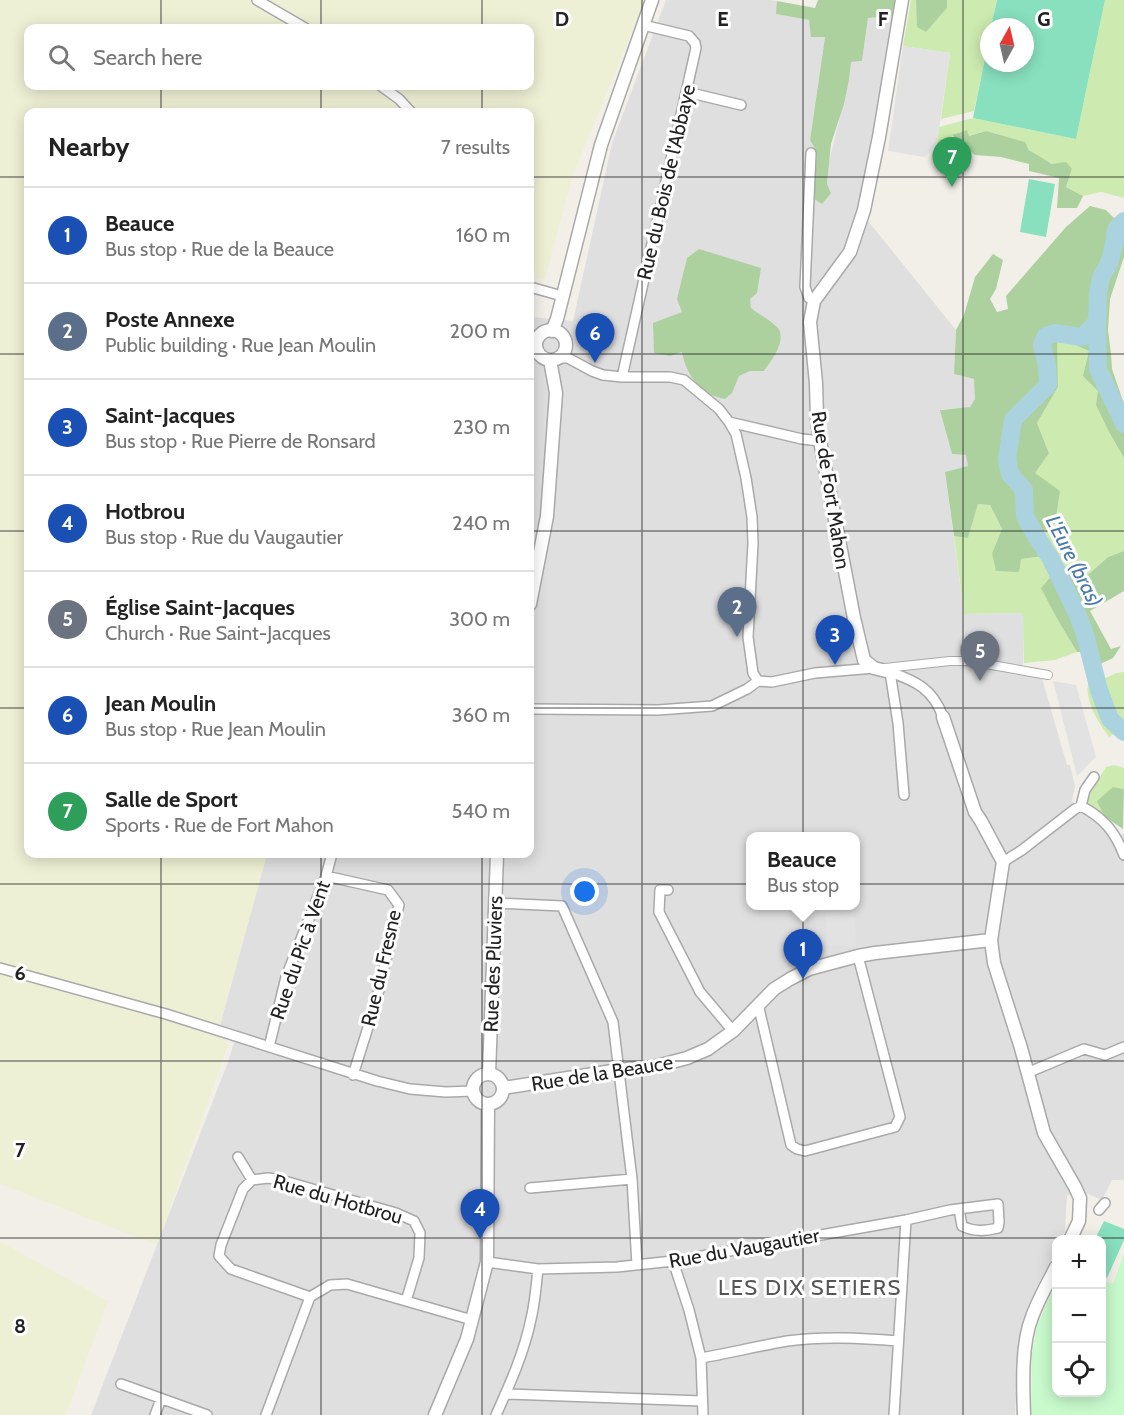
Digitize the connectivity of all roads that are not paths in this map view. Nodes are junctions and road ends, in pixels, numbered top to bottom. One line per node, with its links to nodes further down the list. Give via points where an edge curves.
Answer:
1 (257, 0): 4 (street)
2 (652, 0): 5 (street)
3 (902, 0): 13 (street, via 864,210 850,252)
4 (299, 24)
5 (643, 25): 7 (street, Rue du Bois de l'Abbaye, via 689,36 695,44); 12 (street, via 601,145)
6 (387, 90): 9 (street)
7 (687, 92): 8 (street); 18 (street, Rue du Bois de l'Abbaye)
8 (741, 105)
9 (407, 108)
10 (811, 153): 13 (street, via 805,287 808,298)
11 (534, 288): 12 (street)
12 (562, 296): 14 (street)
13 (814, 301): 20 (street, Rue de Fort Mahon, via 810,322)
14 (552, 331): 15 (street, via 543,333); 17 (street, via 565,342 564,351)
15 (534, 344)
16 (534, 347): 17 (street, via 542,357)
17 (554, 359): 18 (street, via 568,358 603,375); 21 (street, via 556,393 547,516)
18 (622, 377): 19 (street, via 684,380)
19 (729, 422): 20 (street); 25 (street, via 736,434 752,517 748,637 753,673)
20 (820, 441): 22 (street, Rue de Fort Mahon, via 854,618 864,660)
21 (534, 583)
22 (874, 668): 23 (street); 24 (street, via 969,661); 25 (street)
23 (890, 672): 27 (street, via 912,679 931,695); 29 (street)
24 (1048, 675)
25 (758, 681): 26 (street, via 712,706 658,710)
26 (534, 709)
27 (943, 717): 34 (street, via 975,812)
28 (1094, 777): 30 (street, via 1085,790)
29 (904, 795)
30 (1082, 806): 31 (street, via 1112,830); 34 (street)
31 (1124, 855)
32 (331, 858): 35 (street, Rue du Pic à Vent)
33 (497, 858): 37 (street, Rue des Pluviers)
34 (1003, 862): 38 (street)
35 (326, 876): 43 (street, Rue du Pic à Vent, via 286,977); 47 (street, Rue du Fresne, via 388,890 399,905 376,1002)
36 (668, 890): 42 (street, via 660,890 659,912 700,993)
37 (494, 903): 45 (street, via 562,906 613,1022); 48 (street, Rue des Pluviers)
38 (991, 940): 39 (street, Rue de la Beauce); 46 (street, via 994,963)
39 (858, 956): 41 (street, Rue de la Beauce, via 809,969 774,989); 41 (street, via 900,1117 895,1127 805,1151 791,1145)
40 (0, 968): 43 (street)
41 (758, 1004): 42 (street, Rue de la Beauce)
42 (733, 1031): 45 (street, Rue de la Beauce, via 687,1058)
43 (269, 1047): 47 (street)
44 (1124, 1047): 46 (street, via 1105,1055 1084,1049)
45 (620, 1070): 49 (street, Rue de la Beauce); 53 (street)
46 (1027, 1073): 58 (street, via 1044,1133 1080,1198 1079,1221)
47 (353, 1074): 50 (street, via 410,1089)
48 (489, 1074): 49 (street, via 498,1078); 50 (street, via 476,1080)
49 (502, 1089): 51 (street, via 497,1101)
50 (473, 1091): 51 (street, via 479,1101)
51 (488, 1104): 60 (street)
52 (238, 1157): 54 (street, Rue du Hotbrou)
53 (632, 1179): 55 (street); 61 (street)
54 (252, 1180): 64 (street, Rue du Hotbrou, via 243,1190 219,1256 231,1269); 65 (street, Rue du Hotbrou, via 281,1180 414,1221 420,1233 419,1258)
55 (530, 1188)
56 (960, 1209): 56 (street, Rue du Vaugautier, via 962,1226 971,1230 998,1228 998,1204); 57 (street, Rue du Vaugautier)
57 (906, 1220): 59 (street, Rue du Vaugautier); 67 (street)
58 (1072, 1235)
59 (672, 1261): 61 (street, Rue du Vaugautier); 68 (street)
60 (487, 1262): 62 (street, Rue du Vaugautier); 66 (street)
61 (637, 1265): 62 (street, Rue du Vaugautier)
62 (538, 1269): 70 (street, via 525,1342)
63 (1052, 1275): 80 (street, via 1028,1329)
64 (310, 1297): 65 (street, via 330,1285 346,1284); 75 (street)
65 (406, 1301): 66 (street)
66 (472, 1320): 76 (street)
67 (898, 1341): 68 (street, via 789,1341); 79 (street)
68 (701, 1358): 72 (street)
69 (121, 1384): 71 (street)
70 (505, 1394): 72 (street); 77 (street)
71 (161, 1399): 73 (street); 74 (street)
72 (702, 1401): 78 (street)
73 (155, 1415)
74 (207, 1415)
75 (266, 1415)
76 (435, 1415)
77 (496, 1415)
78 (703, 1415)
79 (894, 1415)
80 (1024, 1415)

